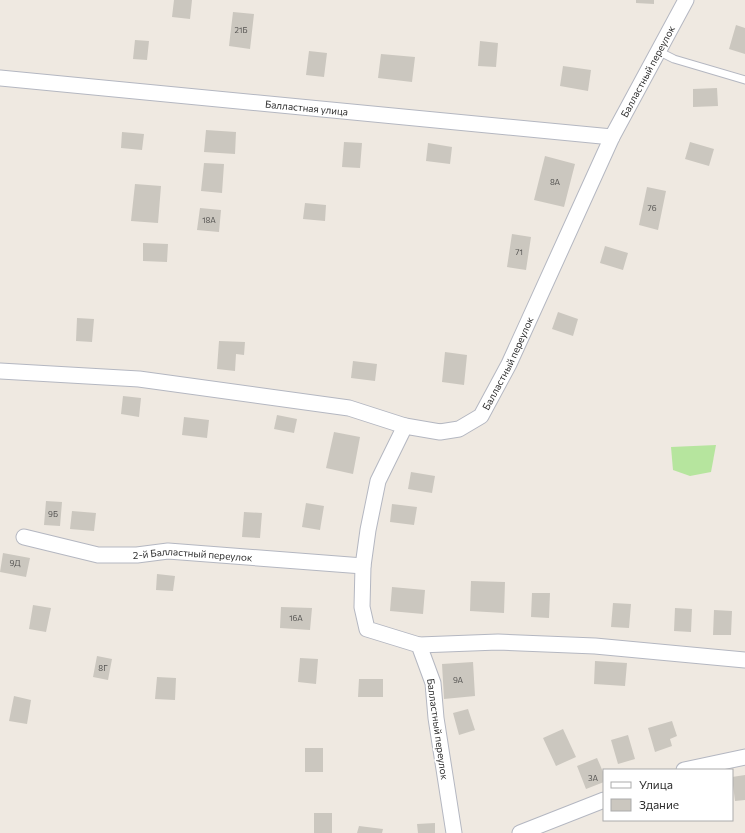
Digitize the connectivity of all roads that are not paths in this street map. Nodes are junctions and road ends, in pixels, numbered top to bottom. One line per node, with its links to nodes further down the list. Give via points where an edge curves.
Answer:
1 (686, 0): 2 (street, Балластный переулок)
2 (657, 50): 4 (lane, via 674,59); 5 (street, Балластный переулок)
3 (0, 78): 5 (street, Балластная улица)
4 (745, 80)
5 (612, 137): 7 (street, Балластный переулок, via 509,364 481,416 459,429 440,432)
6 (0, 371): 7 (street, Балластный переулок, via 139,379 349,408)
7 (405, 426): 9 (street, via 378,481)
8 (24, 537): 9 (street, 2-й Балластный переулок, via 98,555 136,555 168,551)
9 (363, 566): 10 (street, via 362,607 367,629)
10 (419, 645): 11 (street, via 498,642 595,646); 15 (street, Балластный переулок, via 433,683)
11 (745, 660)
12 (745, 757): 13 (street)
13 (689, 769)
14 (603, 800): 16 (street)
15 (454, 833)
16 (520, 833)

